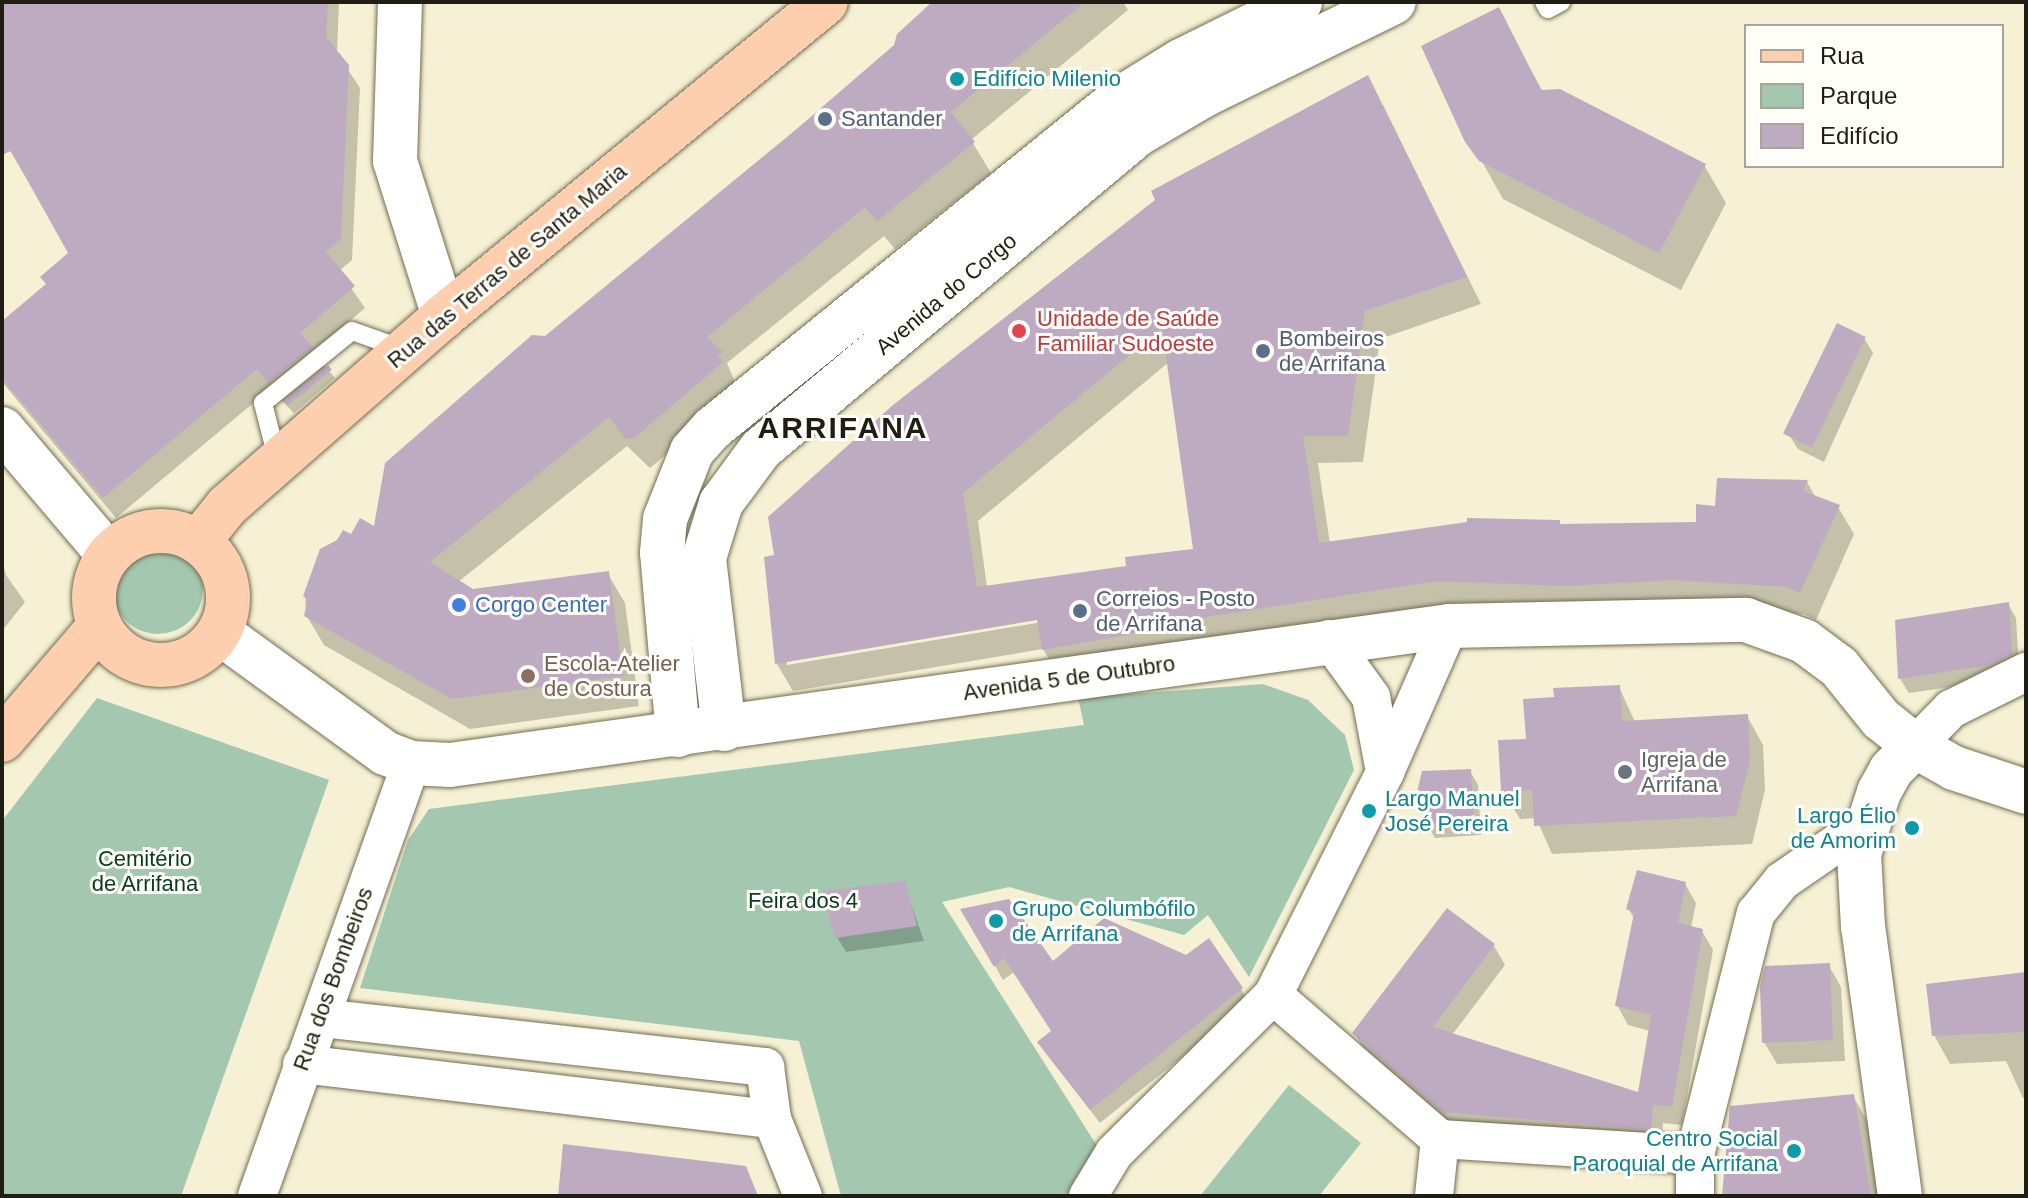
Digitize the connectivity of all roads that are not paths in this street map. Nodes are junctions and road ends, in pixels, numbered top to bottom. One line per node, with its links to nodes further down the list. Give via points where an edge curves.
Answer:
1 (400, 2): 7 (street, via 395,161)
2 (826, 2): 7 (main road, Rua das Terras de Santa Maria)
3 (1300, 2): 17 (street, Avenida do Corgo, via 1181,61 1118,100 713,428 692,451 665,519 662,553)
4 (1394, 2): 16 (street, Avenida do Corgo, via 1138,134 761,449 721,503 704,558)
5 (1544, 2): 6 (lane, via 1548,9)
6 (1561, 2)
7 (444, 316): 9 (main road, Rua das Terras de Santa Maria, via 227,506)
8 (2, 429): 10 (street)
9 (198, 542): 10 (main road, via 180,534 151,532 123,542); 13 (main road, via 213,556 228,593)
10 (109, 555): 12 (main road, via 94,590)
11 (1449, 626): 14 (street, Avenida 5 de Outubro); 19 (street, Avenida 5 de Outubro, via 1708,617 1775,628 1839,667 1881,719); 21 (street)
12 (99, 627): 13 (main road, via 128,657 169,666 207,649); 18 (main road)
13 (220, 633): 20 (street, Avenida 5 de Outubro, via 385,753)
14 (1329, 639): 16 (street, Avenida 5 de Outubro); 21 (street, via 1371,697)
15 (2026, 672): 19 (street, via 1951,709)
16 (724, 729): 17 (street, Avenida 5 de Outubro)
17 (678, 735): 20 (street, Avenida 5 de Outubro, via 450,765)
18 (2, 740)
19 (1915, 746): 22 (street, Avenida 5 de Outubro, via 1954,768); 23 (street, via 1891,770)
20 (411, 763): 25 (street, Rua dos Bombeiros)
21 (1385, 772): 24 (street)
22 (2026, 792)
23 (1868, 822): 31 (street, via 1782,881 1756,913); 37 (street, via 1859,854 1863,927)
24 (1273, 995): 30 (street); 34 (street, via 1114,1153)
25 (321, 1018): 26 (street); 27 (street, Rua dos Bombeiros)
26 (600, 1049): 28 (street); 29 (street, via 765,1067)
27 (302, 1064): 28 (street); 32 (street, Rua dos Bombeiros)
28 (596, 1098): 29 (street)
29 (772, 1119): 33 (street)
30 (1440, 1139): 31 (street); 35 (street)
31 (1695, 1155): 36 (street)
32 (257, 1196)
33 (803, 1196)
34 (1088, 1196)
35 (1434, 1196)
36 (1695, 1196)
37 (1900, 1196)

